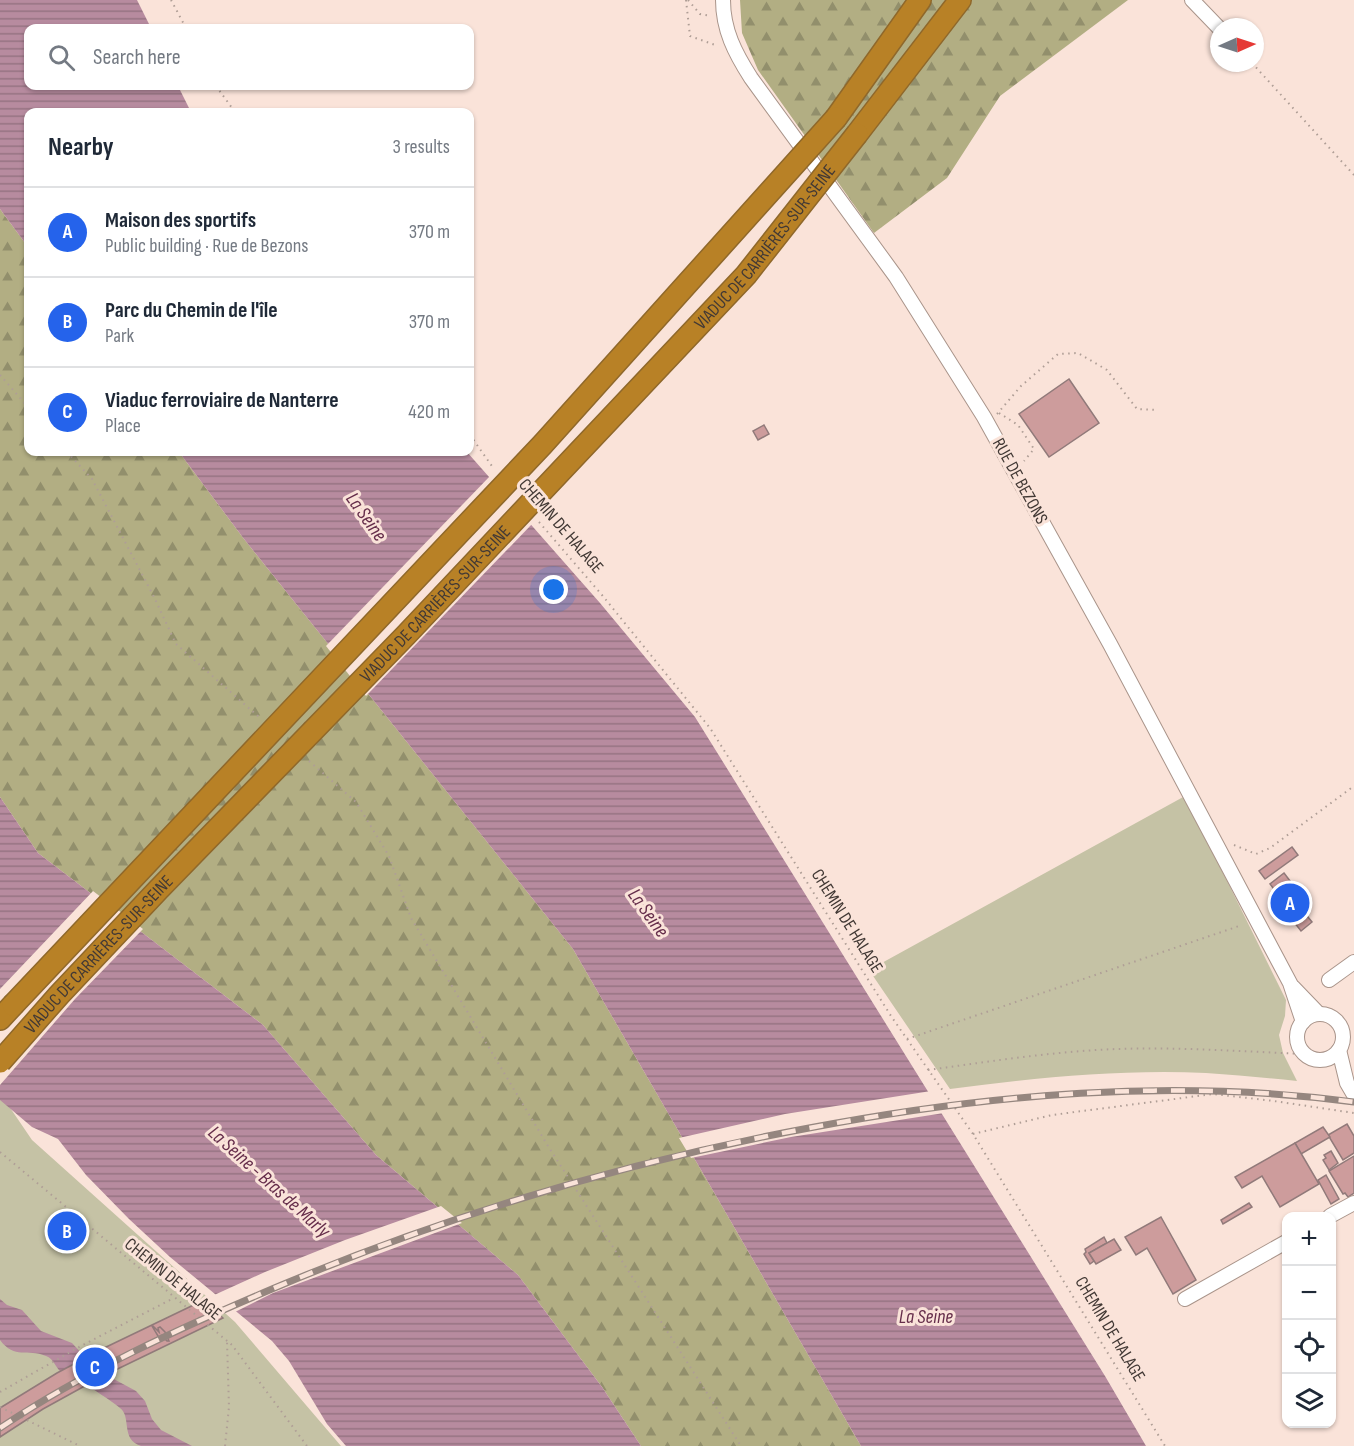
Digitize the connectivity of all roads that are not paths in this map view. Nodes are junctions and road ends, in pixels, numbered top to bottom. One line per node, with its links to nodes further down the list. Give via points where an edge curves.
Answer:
1 (723, 0): 8 (street, RUE DE BEZONS, via 723,18 734,52 896,277 1015,472)
2 (920, 0): 10 (highway, VIADUC DE CARRIÈRES-SUR-SEINE, bridge, via 836,118 543,444)
3 (960, 0): 16 (highway, VIADUC DE CARRIÈRES-SUR-SEINE, bridge, via 746,275)
4 (1192, 0): 5 (street)
5 (1210, 19)
6 (1354, 962): 7 (street)
7 (1329, 980)
8 (1290, 983): 9 (street, RUE DE BEZONS); 11 (street, RUE DE BEZONS)
9 (1319, 1014): 11 (street); 12 (street, RUE DE BEZONS, via 1331,1017)
10 (0, 1019)
11 (1303, 1023): 15 (street, RUE DE BEZONS, via 1297,1035 1300,1049)
12 (1340, 1026): 13 (street, RUE DE BEZONS); 14 (street)
13 (1354, 1029)
14 (1345, 1044): 15 (street, via 1330,1058); 17 (street)
15 (1312, 1057): 17 (street)
16 (0, 1062)
17 (1351, 1089)
18 (1354, 1203): 19 (street)
19 (1336, 1213)
20 (1282, 1245): 21 (street)
21 (1185, 1299)

